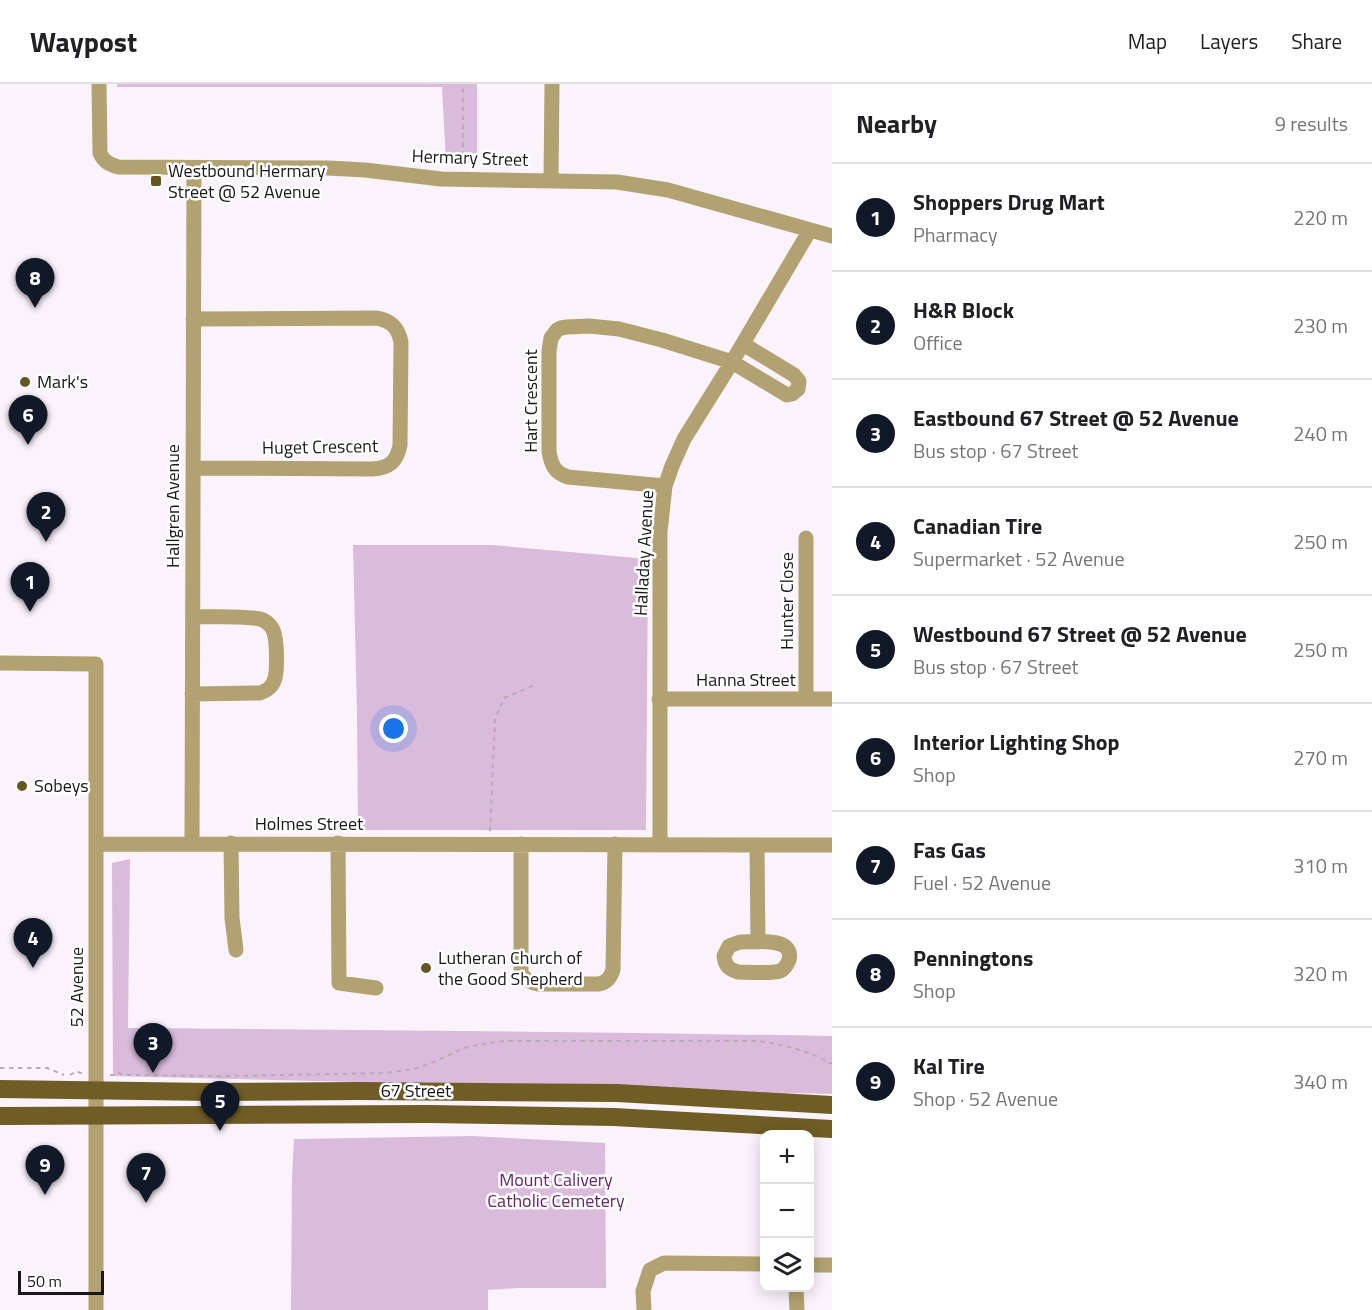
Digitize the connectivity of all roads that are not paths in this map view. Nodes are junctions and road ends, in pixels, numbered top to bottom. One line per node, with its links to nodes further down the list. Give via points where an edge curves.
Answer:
1 (99, 84): 3 (street, Hermary Street, via 99,147 103,159 123,168)
2 (552, 84): 4 (street)
3 (194, 168): 4 (street, Hermary Street, via 348,169 463,180); 7 (street, Hallgren Avenue)
4 (551, 180): 5 (street, Hermary Street, via 617,182 668,190)
5 (810, 230): 6 (street, Hermary Street); 8 (street, Halladay Avenue)
6 (832, 236)
7 (193, 319): 10 (street, Hallgren Avenue); 10 (street, Huget Crescent, via 382,319 393,325 401,342 400,445 391,464 372,469)
8 (743, 344): 9 (street, Halladay Avenue); 9 (street, via 794,375 799,381 798,390 782,393)
9 (732, 362): 11 (street, Halladay Avenue, via 684,439); 11 (street, Hart Crescent, via 619,329 567,327 557,330 551,338 549,451 554,468 568,477)
10 (193, 468): 13 (street, Hallgren Avenue)
11 (665, 486): 16 (street, Halladay Avenue, via 660,532)
12 (807, 538): 17 (street, Hunter Close)
13 (193, 617): 15 (street, Hallgren Avenue); 15 (street, via 249,618 267,623 275,637 276,672 273,684 260,693)
14 (0, 663): 22 (street, 52 Avenue, via 96,664)
15 (192, 694): 19 (street, Hallgren Avenue)
16 (659, 699): 17 (street, Hanna Street); 25 (street, Halladay Avenue)
17 (807, 699): 18 (street, Hanna Street)
18 (832, 699)
19 (192, 843): 20 (street, Holmes Street); 22 (street, Holmes Street)
20 (231, 843): 21 (street, Holmes Street); 29 (street)
21 (338, 843): 23 (street, Holmes Street); 30 (street, via 339,983)
22 (97, 844): 32 (street, 52 Avenue)
23 (521, 844): 24 (street, Holmes Street); 24 (street, via 524,978 537,984 599,984 606,982 613,970)
24 (615, 844): 25 (street, Holmes Street)
25 (660, 844): 26 (street, Holmes Street)
26 (757, 845): 27 (street, Holmes Street); 28 (street)
27 (832, 845)
28 (758, 942)
29 (236, 950)
30 (376, 988)
31 (0, 1089): 32 (main road, 67 Street)
32 (96, 1090): 33 (main road, 67 Street, via 617,1093); 34 (street, 52 Avenue)
33 (832, 1105)
34 (96, 1115): 35 (main road, 67 Street); 36 (main road, 67 Street, via 429,1113); 41 (street, 52 Avenue)
35 (0, 1116)
36 (832, 1128)
37 (760, 1264): 42 (street, via 664,1263 650,1270 643,1291)
38 (814, 1265): 39 (street)
39 (832, 1265)
40 (796, 1292): 43 (street)
41 (96, 1310)
42 (644, 1310)
43 (797, 1310)

